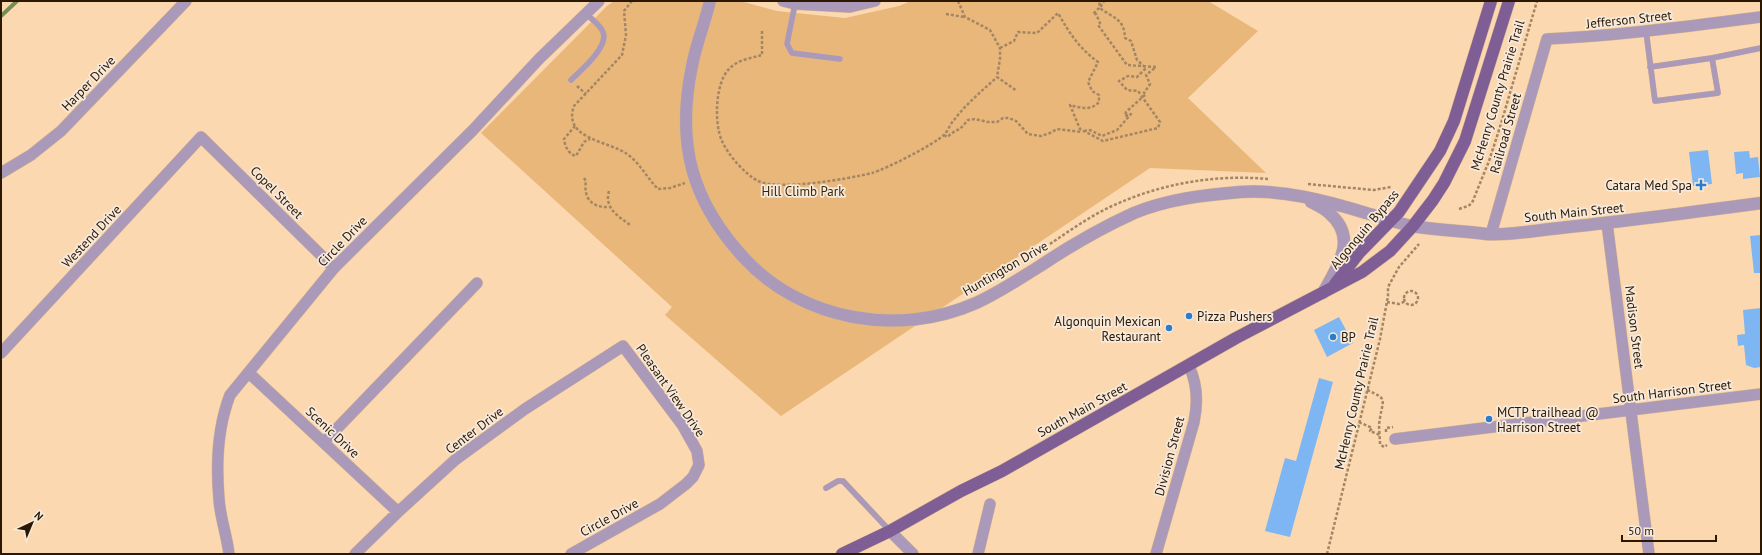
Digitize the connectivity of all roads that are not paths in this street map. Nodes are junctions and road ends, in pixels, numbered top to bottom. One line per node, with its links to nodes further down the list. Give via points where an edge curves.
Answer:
1 (186, 1): 19 (street, Harper Drive, via 61,131 31,155)
2 (599, 1): 9 (street, Circle Drive)
3 (710, 1): 20 (street, Huntington Drive, via 692,65 685,115 690,158 701,196 711,216 751,266 789,293 833,313 882,321 903,321 962,309 992,296 1063,251 1112,224 1138,212 1184,198 1246,192)
4 (783, 1): 8 (street)
5 (875, 1): 8 (street, via 850,7)
6 (1491, 1): 22 (main road, Algonquin Bypass, via 1454,121 1440,151)
7 (1509, 1): 24 (main road, Algonquin Bypass, via 1465,141 1444,183)
8 (795, 4): 15 (lane, via 787,44 792,52)
9 (586, 14): 17 (lane, via 604,32 604,41 594,56); 26 (street, Circle Drive)
10 (1761, 17): 11 (street, Jefferson Street)
11 (1646, 31): 12 (street, Jefferson Street, via 1585,38); 16 (lane)
12 (1547, 39): 25 (street, Railroad Street)
13 (1761, 48): 14 (lane)
14 (1712, 58): 16 (lane); 16 (lane, via 1718,93 1655,101)
15 (840, 59)
16 (1650, 67)
17 (571, 80)
18 (201, 137): 26 (street, Copel Street); 30 (street, Westend Drive)
19 (1, 173)
20 (1304, 198): 22 (street, Huntington Drive); 28 (street, via 1329,212 1342,228 1344,251)
21 (1761, 203): 23 (street, South Main Street)
22 (1391, 221): 24 (street, South Main Street); 28 (main road, Algonquin Bypass, via 1359,253)
23 (1608, 223): 25 (street, South Main Street); 34 (street, Madison Street)
24 (1413, 226): 25 (street, South Main Street); 28 (main road, Algonquin Bypass, via 1390,251 1362,272)
25 (1491, 234)
26 (334, 268): 32 (street, Circle Drive)
27 (477, 282): 36 (street)
28 (1328, 290): 31 (main road, South Main Street, via 1236,338)
29 (623, 346): 38 (street, Pleasant View Drive, via 683,426 698,453 699,465 694,477); 40 (street, Center Drive, via 525,409 455,460)
30 (1, 353)
31 (1189, 366): 41 (main road, South Main Street); 48 (street, Division Street, via 1193,375 1197,405)
32 (249, 373): 36 (street, Scenic Drive); 42 (street, Circle Drive, via 228,400 220,448 219,500)
33 (1761, 394): 34 (street, South Harrison Street)
34 (1630, 410): 35 (street, South Harrison Street); 49 (street, Madison Street)
35 (1395, 438)
36 (324, 442): 40 (street, Scenic Drive)
37 (826, 488): 41 (lane, via 838,480 843,481)
38 (660, 504): 44 (street, Circle Drive)
39 (990, 504): 47 (street)
40 (398, 512): 43 (street, Center Drive)
41 (890, 531): 45 (main road, South Main Street); 46 (street)
42 (229, 554)
43 (355, 554)
44 (571, 554)
45 (842, 554)
46 (913, 554)
47 (978, 554)
48 (1156, 554)
49 (1649, 554)

